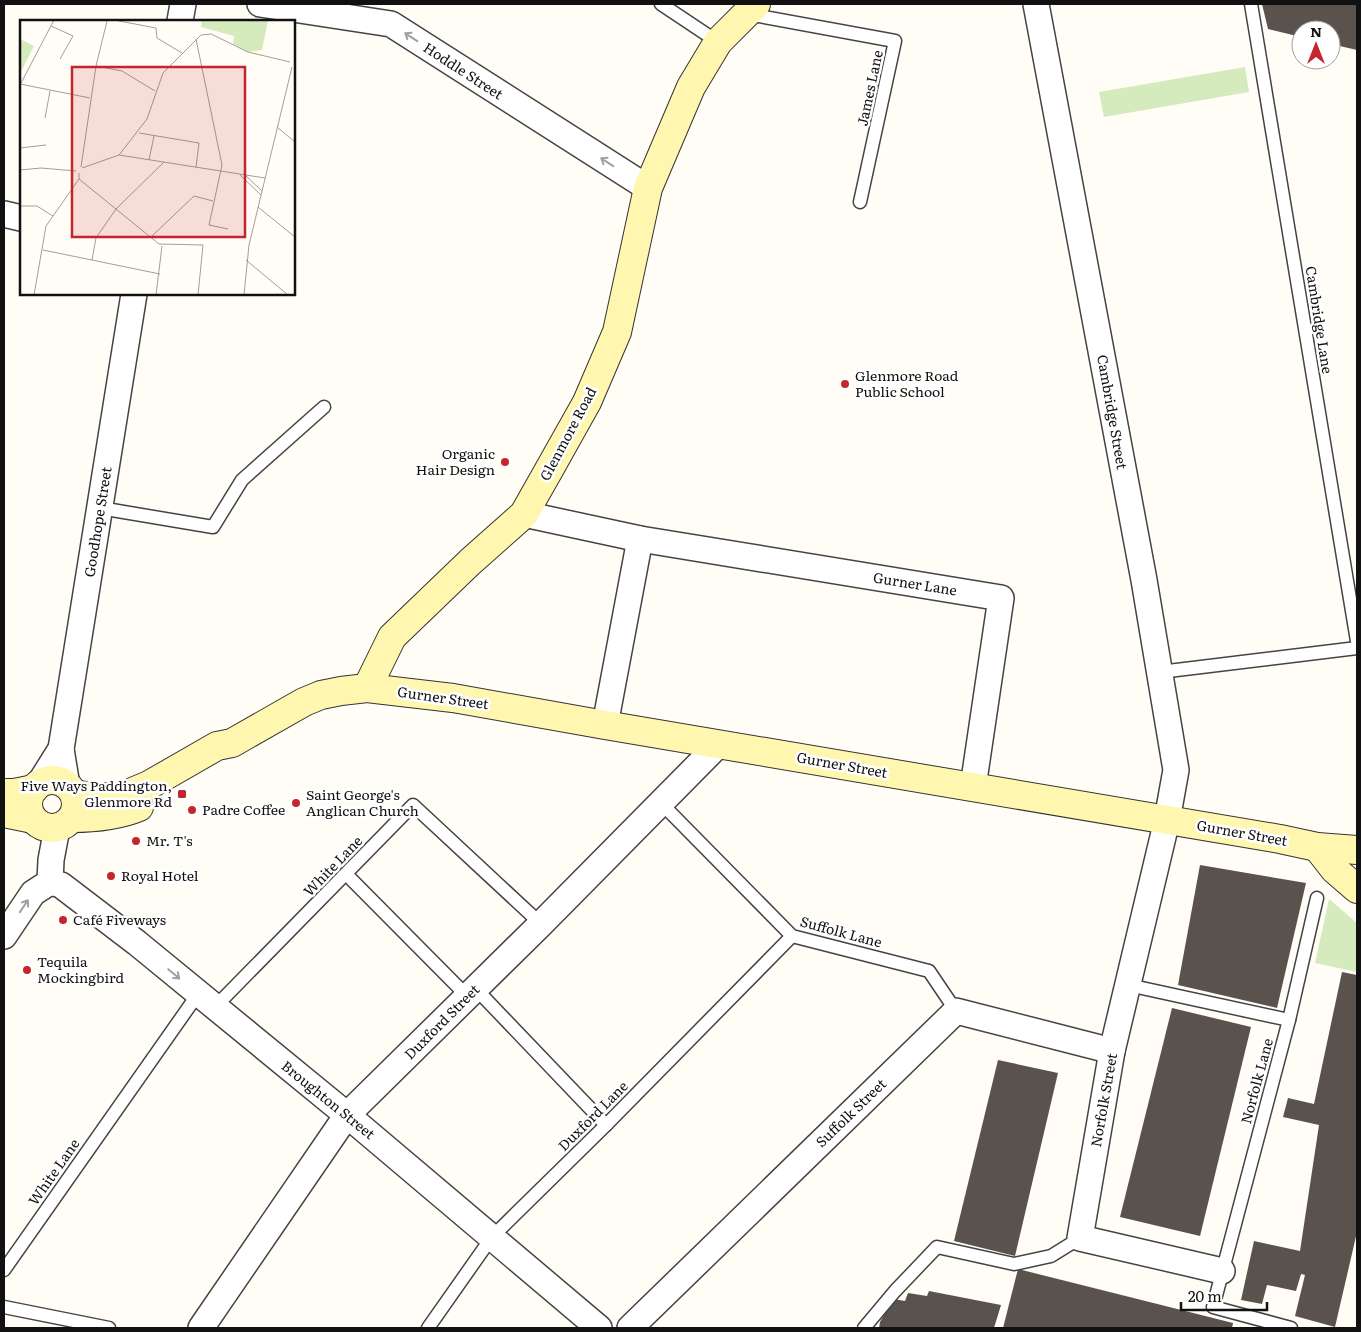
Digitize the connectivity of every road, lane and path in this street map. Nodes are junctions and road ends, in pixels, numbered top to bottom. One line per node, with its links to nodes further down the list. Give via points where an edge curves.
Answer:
1 (183, 4): 7 (street)
2 (260, 4): 9 (street, Hoddle Street, one-way to 2, via 392,24)
3 (661, 4): 8 (lane)
4 (1036, 4): 20 (street, Cambridge Street)
5 (1251, 4): 18 (lane, Cambridge Lane)
6 (751, 9): 8 (street, Glenmore Road); 10 (lane, James Lane, via 895,41)
7 (180, 20)
8 (718, 42): 9 (street, Glenmore Road, via 691,87)
9 (648, 188): 16 (street, Glenmore Road, via 617,332 587,402)
10 (860, 202)
11 (4, 214): 12 (street)
12 (20, 218)
13 (134, 295): 15 (street, Goodhope Street)
14 (324, 408): 15 (lane, via 242,480 213,526)
15 (100, 508): 24 (street, Goodhope Street)
16 (524, 514): 17 (street, Gurner Lane); 21 (street, Glenmore Road, via 392,638)
17 (640, 538): 22 (street); 26 (street, Gurner Lane, via 1001,598)
18 (1357, 641)
19 (1357, 648): 20 (lane)
20 (1160, 672): 31 (street, Cambridge Street, via 1176,770)
21 (367, 688): 22 (street, Gurner Street, via 453,698); 29 (street, via 321,695 304,702 232,743 226,757 154,801 124,813 96,818)
22 (605, 725): 23 (street, Gurner Street)
23 (719, 744): 26 (street, Gurner Street); 28 (street, Duxford Street)
24 (61, 749): 25 (street, Goodhope Street); 29 (street, Goodhope Street)
25 (37, 787): 27 (street); 29 (street, via 30,796 29,811)
26 (973, 787): 31 (street, Gurner Street)
27 (4, 792)
28 (661, 803): 38 (street, Duxford Street); 40 (lane, Suffolk Lane)
29 (57, 811): 30 (street); 34 (street, Goodhope Street)
30 (4, 813)
31 (1167, 820): 32 (street, Gurner Street); 41 (street, Norfolk Street)
32 (1317, 847): 33 (street, Gurner Street); 36 (street, via 1335,870)
33 (1357, 850)
34 (51, 871): 39 (street, one-way to 34); 43 (street, Broughton Street, one-way to 43, via 61,885)
35 (346, 874): 38 (lane, White Lane, via 413,805); 42 (lane); 43 (lane, White Lane)
36 (1357, 889)
37 (1318, 898): 45 (lane, Norfolk Lane)
38 (541, 924): 42 (street, Duxford Street)
39 (4, 936)
40 (792, 936): 44 (lane, Suffolk Lane, via 929,971); 48 (lane, Duxford Lane)
41 (1128, 985): 45 (lane); 46 (street, Norfolk Street)
42 (472, 993): 47 (street, Duxford Street); 48 (lane)
43 (206, 1001): 47 (street, Broughton Street); 51 (lane, White Lane)
44 (956, 1011): 46 (street); 58 (street, Suffolk Street)
45 (1289, 1020): 52 (lane, Norfolk Lane)
46 (1112, 1051): 50 (street, Norfolk Street)
47 (347, 1115): 49 (street, Broughton Street); 55 (street, Duxford Street)
48 (606, 1125): 49 (lane, Duxford Lane)
49 (492, 1237): 56 (lane, Duxford Lane); 57 (street, Broughton Street)
50 (1080, 1238): 52 (street); 59 (lane, via 1051,1256 1014,1264 937,1247)
51 (4, 1270)
52 (1222, 1271): 60 (lane, Norfolk Lane, via 1212,1307)
53 (4, 1307): 54 (lane)
54 (109, 1328)
55 (201, 1328)
56 (428, 1328)
57 (599, 1328)
58 (630, 1328)
59 (864, 1328)
60 (1291, 1328)

